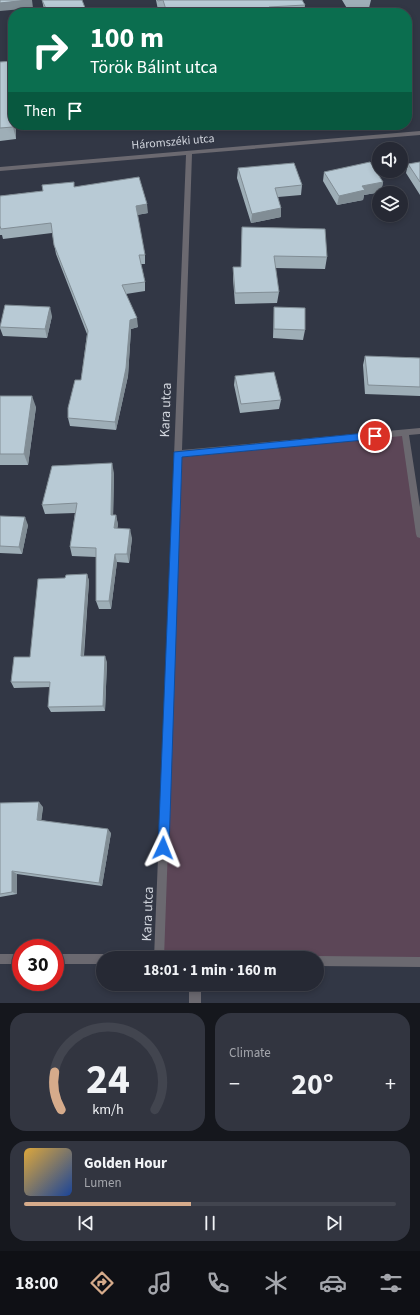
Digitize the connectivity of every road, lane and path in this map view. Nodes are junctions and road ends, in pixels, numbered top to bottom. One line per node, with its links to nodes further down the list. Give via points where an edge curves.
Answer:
1 (420, 133): 2 (street, Háromszéki utca)
2 (189, 152): 3 (street, Háromszéki utca); 6 (street, Kara utca)
3 (0, 169)
4 (420, 431): 5 (street)
5 (405, 433): 6 (street); 7 (street)
6 (177, 454): 8 (street, Kara utca)
7 (420, 534)
8 (159, 951)
9 (0, 958): 10 (street)
10 (12, 958)
11 (64, 958): 12 (street)
12 (96, 958)
13 (324, 961): 14 (street)
14 (420, 962)
15 (195, 991): 16 (street)
16 (195, 1003)

